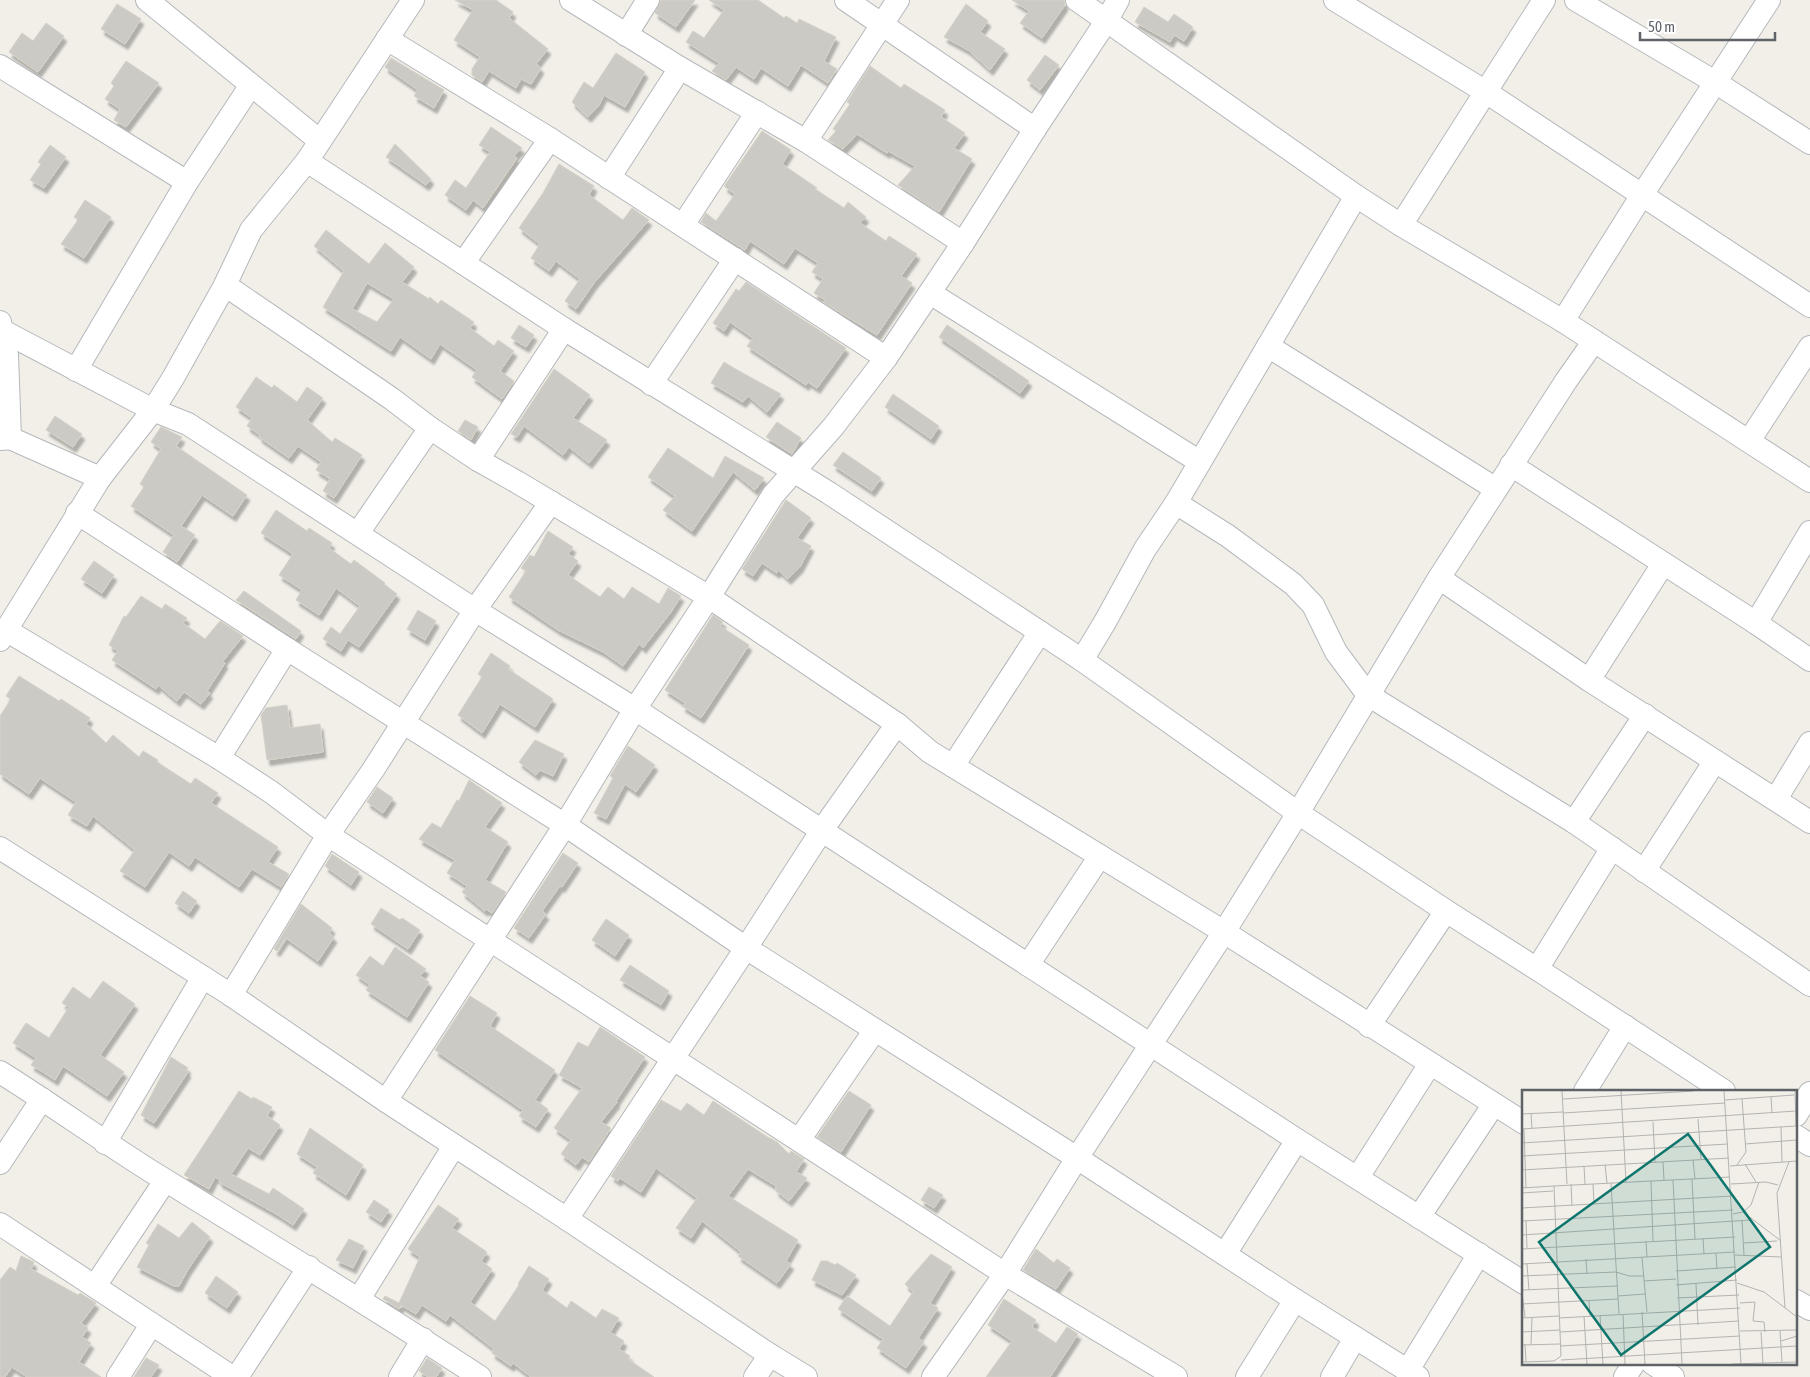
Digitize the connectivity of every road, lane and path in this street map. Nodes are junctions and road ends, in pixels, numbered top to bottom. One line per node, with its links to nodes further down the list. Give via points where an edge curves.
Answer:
1 (146, 0): 21 (street)
2 (413, 0): 17 (street)
3 (571, 0): 16 (street)
4 (648, 0): 16 (street)
5 (846, 0): 15 (street)
6 (898, 0): 15 (street)
7 (1077, 0): 14 (street)
8 (1118, 0): 14 (street)
9 (1335, 0): 13 (street)
10 (1544, 0): 22 (street)
11 (1576, 0): 20 (street)
12 (1769, 0): 20 (street)
13 (1362, 7): 22 (street)
14 (1107, 20): 24 (street); 33 (street)
15 (881, 25): 24 (street); 27 (street)
16 (626, 35): 19 (street)
17 (387, 39): 25 (street); 26 (street)
18 (0, 66): 31 (street)
19 (680, 68): 23 (street); 30 (street)
20 (1715, 82): 28 (street); 32 (street)
21 (251, 85): 26 (street); 31 (street)
22 (1486, 92): 32 (street); 35 (street)
23 (757, 112): 27 (street); 34 (street)
24 (1035, 129): 36 (street)
25 (550, 139): 30 (street); 38 (street)
26 (320, 141): 29 (street)
27 (806, 141): 36 (street)
28 (1810, 143)
29 (307, 161): 38 (street); 39 (street, via 250,230)
30 (609, 178): 34 (street)
31 (188, 182): 49 (street)
32 (1642, 195): 41 (street); 42 (street)
33 (1356, 196): 35 (street); 46 (street)
34 (683, 225): 37 (street)
35 (1401, 225): 42 (street)
36 (963, 243): 40 (street)
37 (735, 259): 48 (street); 50 (street)
38 (464, 262): 44 (street)
39 (225, 285): 51 (street); 52 (street)
40 (930, 293): 48 (street); 56 (street)
41 (1810, 306)
42 (1563, 321): 45 (street)
43 (1, 326): 49 (street); 53 (street, via 7,355)
44 (564, 329): 50 (street); 55 (street)
45 (1594, 341): 54 (street); 57 (street)
46 (1268, 346): 56 (street); 61 (street)
47 (1810, 347): 54 (street)
48 (886, 358): 58 (street, via 833,427)
49 (76, 370): 51 (street)
50 (651, 384): 58 (street)
51 (153, 410): 59 (street); 66 (street, via 188,424)
52 (430, 428): 55 (street); 66 (street)
53 (5, 439): 59 (street)
54 (1749, 442): 60 (street)
55 (478, 460): 62 (street)
56 (1200, 462): 63 (street)
57 (1512, 465): 61 (street); 67 (street)
58 (792, 472): 69 (street, via 773,496); 72 (street)
59 (100, 478): 64 (street)
60 (1810, 481)
61 (1496, 489): 68 (street)
62 (551, 502): 69 (street); 70 (street)
63 (1176, 503): 75 (street, via 1145,549); 78 (street, via 1293,584 1313,605 1336,652)
64 (77, 513): 73 (street); 74 (street)
65 (1810, 532): 71 (street)
66 (358, 533): 70 (street)
67 (1663, 564): 71 (street); 77 (street)
68 (1439, 578): 77 (street); 78 (street)
69 (709, 597): 79 (street); 82 (street)
70 (475, 610): 79 (street); 81 (street)
71 (1756, 623): 76 (street)
72 (1040, 632): 75 (street); 86 (street)
73 (3, 635): 84 (street)
74 (288, 649): 81 (street); 84 (street)
75 (1082, 660): 88 (street)
76 (1810, 660)
77 (1589, 680): 80 (street)
78 (1368, 695): 88 (street); 89 (street)
79 (635, 709): 91 (street); 92 (street)
80 (1645, 716): 85 (street); 89 (street)
81 (404, 722): 91 (street); 93 (street)
82 (896, 724): 86 (street); 92 (street)
83 (1810, 743): 87 (street)
84 (219, 758): 93 (street)
85 (1715, 761): 87 (street); 97 (street)
86 (953, 766): 96 (street)
87 (1776, 799): 90 (street)
88 (1298, 814): 98 (street); 99 (street)
89 (1574, 822): 95 (street)
90 (1810, 822)
91 (565, 824): 100 (street); 101 (street)
92 (822, 830): 101 (street); 102 (street)
93 (328, 835): 100 (street); 106 (street)
94 (0, 848): 104 (street)
95 (1612, 848): 97 (street); 103 (street)
96 (1100, 856): 99 (street); 102 (street)
97 (1644, 871): 105 (street)
98 (1446, 911): 103 (street); 107 (street)
99 (1224, 932): 107 (street); 110 (street)
100 (490, 939): 111 (street); 118 (street)
101 (746, 948): 109 (street); 111 (street)
102 (1028, 965): 110 (street)
103 (1537, 969): 108 (street)
104 (203, 977): 106 (street); 125 (street)
105 (1810, 984)
106 (232, 995): 118 (street)
107 (1369, 1026): 112 (street)
108 (1625, 1026): 114 (street); 115 (street)
109 (875, 1030): 123 (street); 128 (street)
110 (1151, 1045): 124 (street); 128 (street)
111 (673, 1058): 123 (street); 133 (street)
112 (1430, 1064): 119 (street); 130 (street)
113 (0, 1072): 117 (street)
114 (1586, 1090)
115 (1722, 1090)
116 (1810, 1093): 120 (street)
117 (42, 1099): 125 (street); 129 (street)
118 (386, 1101): 127 (street)
119 (1494, 1104): 121 (street); 132 (street)
120 (1798, 1112)
121 (1522, 1123)
122 (1798, 1137): 126 (street)
123 (799, 1140): 138 (street)
124 (1297, 1140): 130 (street); 135 (street)
125 (105, 1143): 131 (street)
126 (1810, 1145)
127 (454, 1146): 133 (street); 141 (street)
128 (1076, 1158): 135 (street); 138 (street)
129 (0, 1163)
130 (1358, 1177): 132 (street)
131 (165, 1180): 137 (street); 140 (street)
132 (1419, 1217): 136 (street)
133 (567, 1219): 148 (street)
134 (0, 1224): 140 (street)
135 (1225, 1254): 142 (street)
136 (1478, 1254): 139 (street); 152 (street)
137 (309, 1267): 141 (street); 155 (street)
138 (1004, 1274): 151 (street); 160 (street)
139 (1522, 1282)
140 (95, 1286): 145 (street)
141 (359, 1299): 147 (street)
142 (1295, 1300): 146 (street); 162 (street)
143 (1798, 1302): 144 (street)
144 (1810, 1309)
145 (151, 1325): 153 (street); 154 (street)
146 (1355, 1338): 152 (street); 163 (street)
147 (423, 1339): 156 (street); 157 (street)
148 (770, 1355): 158 (street); 159 (street)
149 (1633, 1364): 164 (street)
150 (1654, 1364): 165 (street)
151 (1148, 1370): 161 (street)
152 (1413, 1373)
153 (118, 1377)
154 (232, 1377)
155 (237, 1377)
156 (400, 1377)
157 (480, 1377)
158 (755, 1377)
159 (806, 1377)
160 (933, 1377)
161 (1176, 1377)
162 (1247, 1377)
163 (1332, 1377)
164 (1625, 1377)
165 (1673, 1377)

